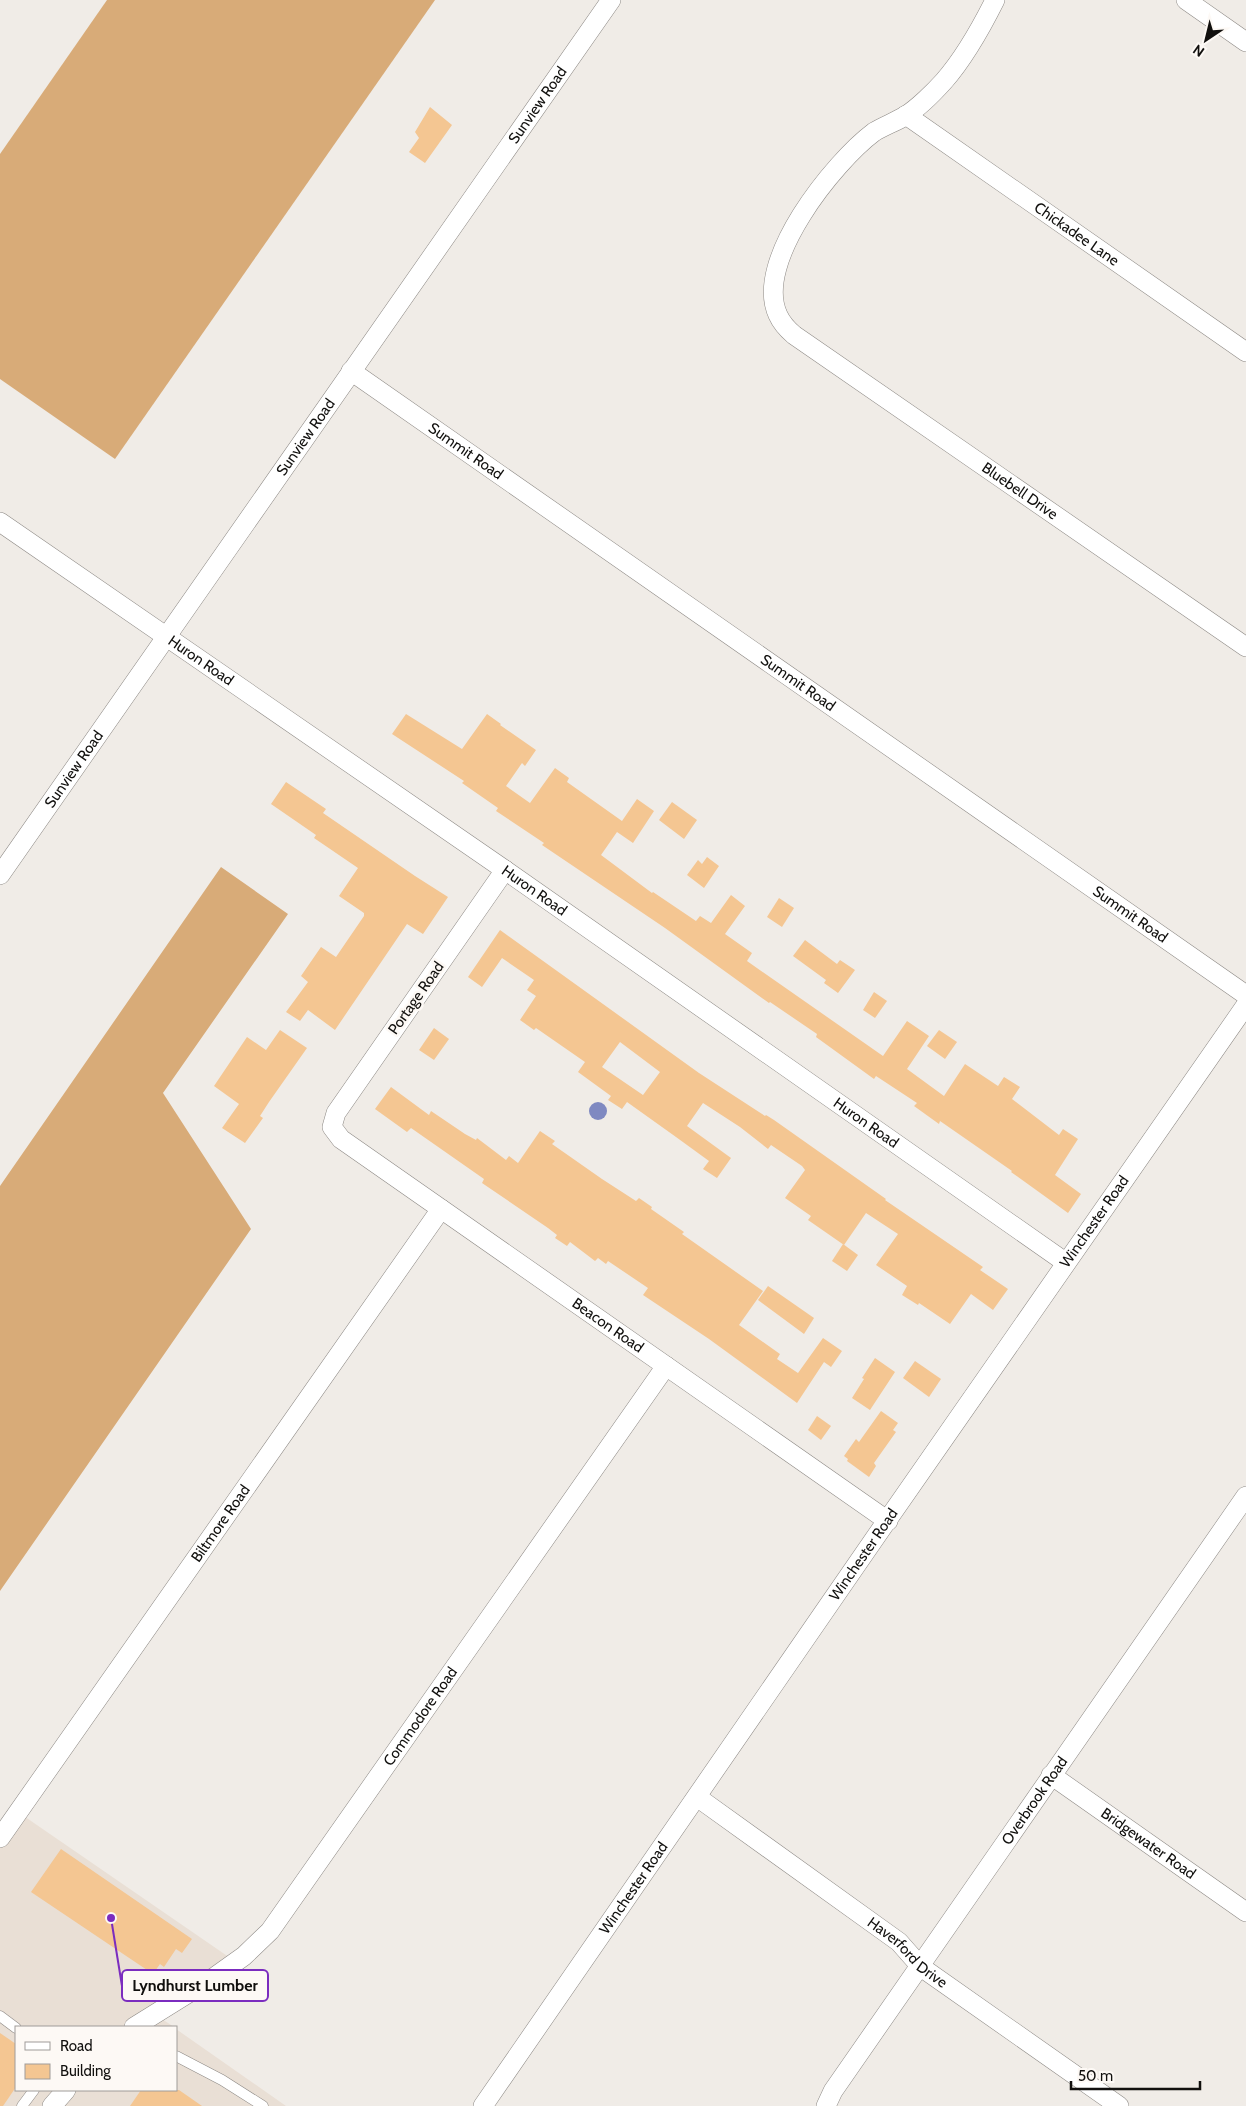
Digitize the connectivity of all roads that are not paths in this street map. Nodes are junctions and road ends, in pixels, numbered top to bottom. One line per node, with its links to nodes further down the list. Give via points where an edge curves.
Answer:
1 (611, 0): 7 (street, Sunview Road)
2 (995, 0): 5 (street, Bluebell Drive, via 980,30 944,81)
3 (1186, 0): 4 (street)
4 (1246, 42)
5 (906, 115): 6 (street, Chickadee Lane); 10 (street, Bluebell Drive, via 875,132 840,164 794,228 775,273 777,314 784,326)
6 (1246, 352)
7 (351, 371): 9 (street, Sunview Road); 13 (street, Summit Road)
8 (0, 522): 9 (street, Huron Road)
9 (167, 636): 11 (street, Huron Road); 12 (street, Sunview Road)
10 (1246, 647)
11 (505, 870): 15 (street, Portage Road, via 336,1113); 17 (street, Huron Road)
12 (0, 875)
13 (1246, 995)
14 (1246, 1005): 17 (street, Winchester Road)
15 (332, 1127): 16 (street, Beacon Road, via 340,1139)
16 (441, 1209): 18 (street, Beacon Road); 23 (street, Biltmore Road)
17 (1065, 1262): 20 (street, Winchester Road)
18 (666, 1366): 20 (street, Beacon Road); 27 (street, Commodore Road, via 270,1931 244,1956)
19 (1246, 1496): 21 (street, Overbrook Road)
20 (888, 1522): 22 (street, Winchester Road)
21 (1051, 1775): 24 (street, Bridgewater Road); 25 (street, Overbrook Road)
22 (697, 1797): 25 (street, Haverford Drive, via 900,1942); 35 (street, Winchester Road)
23 (0, 1838)
24 (1246, 1912)
25 (921, 1967): 36 (street, Overbrook Road); 37 (street, Haverford Drive)
26 (0, 2016): 28 (lane)
27 (139, 2026)
28 (15, 2027)
29 (178, 2057): 34 (lane)
30 (33, 2091): 32 (lane)
31 (65, 2091): 33 (street)
32 (22, 2106)
33 (52, 2106)
34 (263, 2106)
35 (483, 2106)
36 (826, 2106)
37 (1120, 2106)

